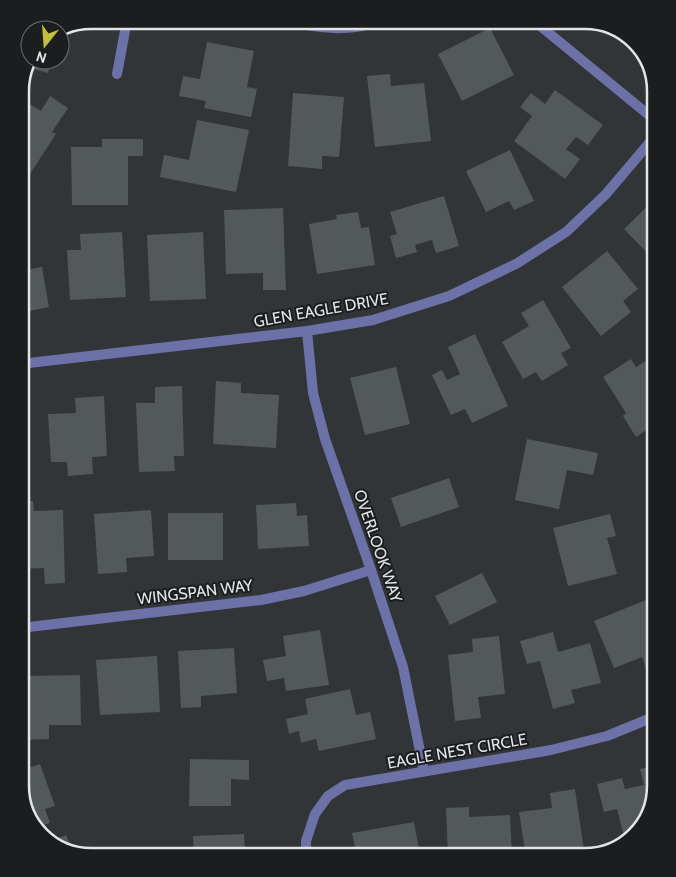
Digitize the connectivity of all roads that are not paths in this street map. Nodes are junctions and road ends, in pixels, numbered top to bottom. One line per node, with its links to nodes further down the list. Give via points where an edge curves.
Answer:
1 (124, 29): 3 (street)
2 (544, 29): 4 (street)
3 (117, 74)
4 (647, 114)
5 (647, 146): 6 (street, GLEN EAGLE DRIVE, via 606,194 566,232 516,264 449,296 373,320)
6 (307, 331): 7 (street, GLEN EAGLE DRIVE); 8 (street, OVERLOOK WAY, via 313,393 325,439)
7 (29, 363)
8 (371, 570): 9 (street, WINGSPAN WAY, via 304,591 261,600); 11 (street, OVERLOOK WAY, via 403,667)
9 (29, 627)
10 (647, 720): 11 (street, EAGLE NEST CIRCLE, via 607,736 551,750)
11 (424, 771): 12 (street, EAGLE NEST CIRCLE, via 345,785 328,796 315,814)
12 (306, 848)

